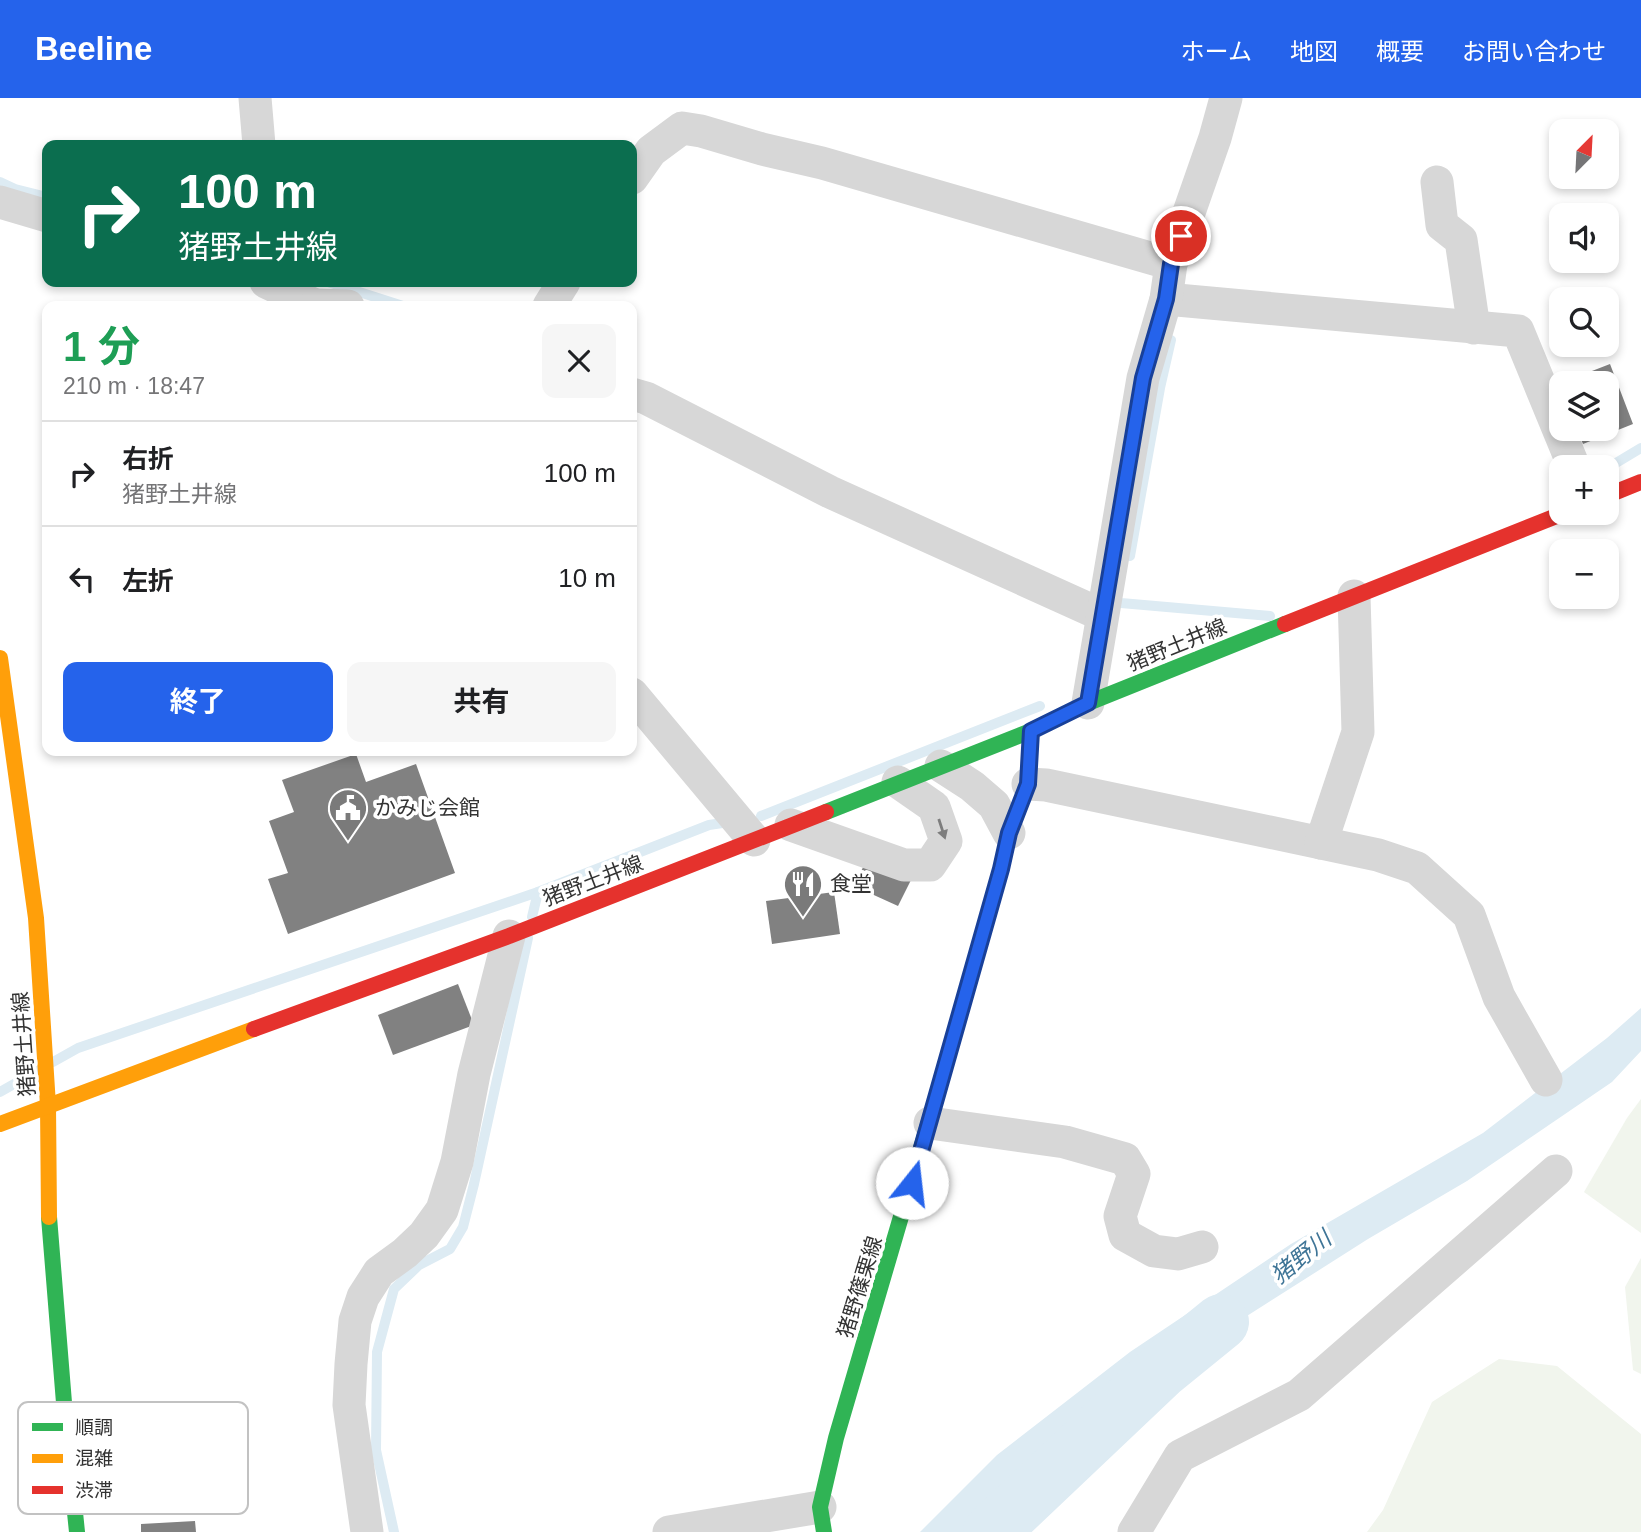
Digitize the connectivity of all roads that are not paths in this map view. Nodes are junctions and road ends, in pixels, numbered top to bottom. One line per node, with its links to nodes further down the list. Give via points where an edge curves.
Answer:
1 (255, 98): 3 (street)
2 (1226, 98): 8 (street)
3 (259, 140)
4 (637, 171): 8 (street, via 651,151 682,128 701,131)
5 (1437, 182): 12 (street, via 1442,225 1461,240)
6 (0, 202): 7 (street)
7 (42, 215)
8 (1171, 264): 10 (street)
9 (278, 287): 11 (street)
10 (1166, 299): 12 (street); 19 (street, via 1143,378)
11 (306, 301)
12 (1474, 328): 14 (street, via 1518,331)
13 (637, 395): 19 (street, via 830,492)
14 (1569, 455)
15 (1641, 482): 16 (main road)
16 (1619, 491)
17 (1549, 519): 18 (main road, 猪野土井線)
18 (1354, 596): 22 (main road, 猪野土井線); 30 (street, via 1358,732)
19 (1102, 615): 22 (street)
20 (0, 658): 33 (main road, 猪野土井線, via 36,918)
21 (637, 700): 29 (street)
22 (1088, 703): 23 (main road, 猪野土井線)
23 (1031, 731): 24 (main road, 猪野土井線); 26 (main road, 猪野篠栗線)
24 (941, 766): 25 (main road, 猪野土井線); 28 (street, via 994,805)
25 (898, 782): 27 (main road, 猪野土井線); 27 (street, one-way to 27, via 934,807 946,841 930,865 904,865)
26 (1028, 784): 28 (main road, 猪野篠栗線); 30 (street)
27 (791, 825): 29 (main road, 猪野土井線)
28 (1009, 833): 34 (main road, 猪野篠栗線)
29 (754, 840): 31 (main road, 猪野土井線)
30 (1321, 843): 32 (street, via 1417,868 1469,915 1499,997)
31 (509, 936): 33 (main road, 猪野土井線); 42 (street, via 442,1210 424,1235 379,1272 355,1321 349,1405)
32 (1546, 1080)
33 (48, 1105): 35 (main road); 38 (main road, via 49,1220)
34 (930, 1123): 37 (street, via 1065,1142 1125,1159 1134,1174 1120,1216 1125,1236 1154,1251 1178,1254); 40 (main road, 猪野篠栗線, via 836,1438)
35 (0, 1124)
36 (1556, 1171): 44 (street, via 1299,1395 1180,1456)
37 (1202, 1247)
38 (64, 1402)
39 (75, 1514): 41 (main road)
40 (822, 1519): 43 (street)
41 (77, 1532)
42 (367, 1532)
43 (669, 1532)
44 (1134, 1532)

